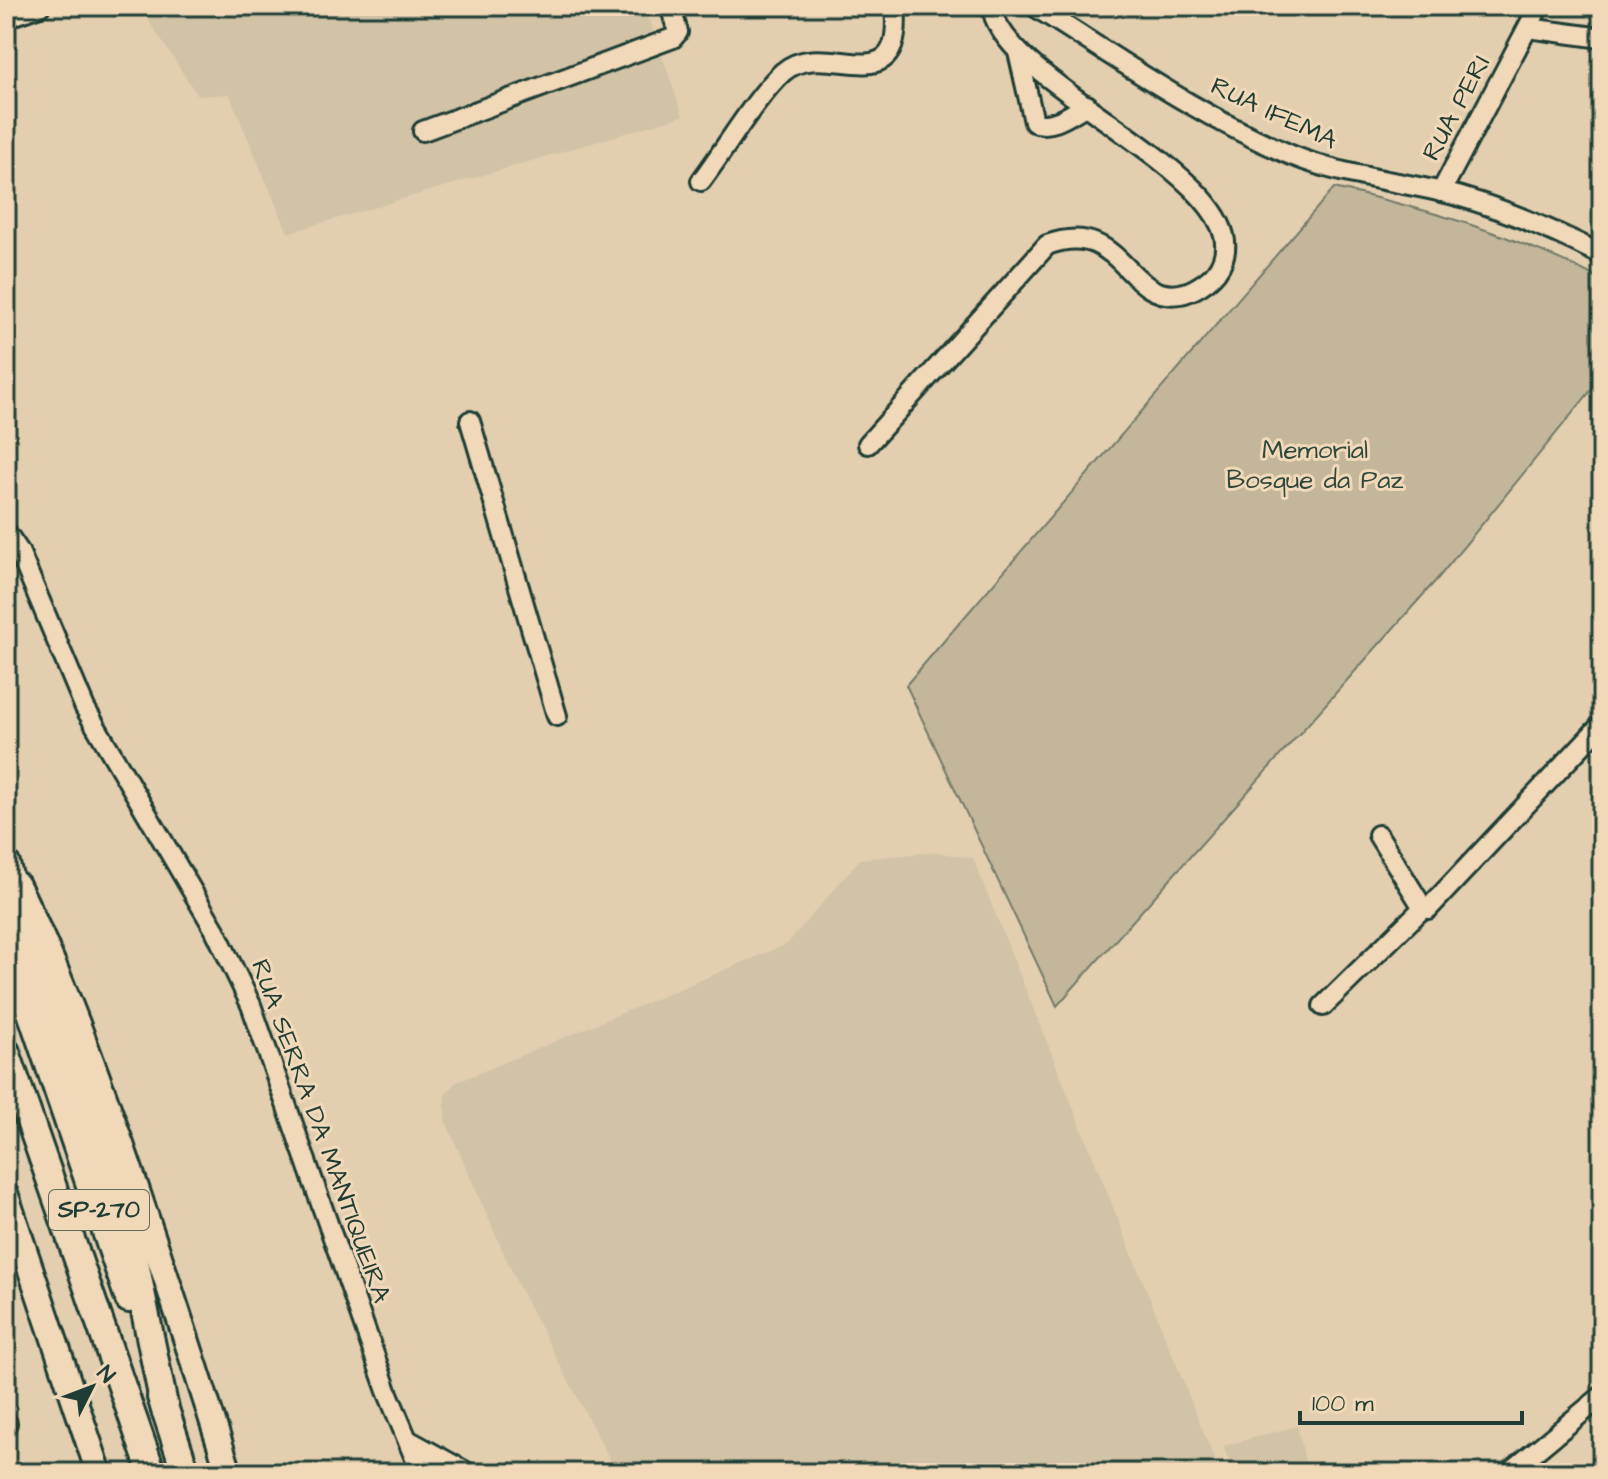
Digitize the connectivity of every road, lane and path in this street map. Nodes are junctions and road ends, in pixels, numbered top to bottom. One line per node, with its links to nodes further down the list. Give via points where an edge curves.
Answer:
1 (40, 6): 7 (street)
2 (670, 6): 12 (street, via 678,32 673,38)
3 (895, 6): 13 (street, via 897,39 890,52 871,63 806,61 783,72)
4 (992, 6): 10 (street, via 1000,32)
5 (1034, 6): 14 (street, RUA IFEMA, via 1215,118 1291,155 1335,171)
6 (1539, 6): 8 (street, RUA PERI)
7 (6, 18)
8 (1528, 28): 9 (street); 14 (street, RUA PERI)
9 (1602, 38)
10 (1018, 52): 11 (street); 11 (street, via 1034,122 1052,123)
11 (1087, 105): 17 (street, via 1212,209 1227,246 1222,263 1200,285 1180,294 1165,293 1147,286 1101,245 1068,237 1047,245)
12 (423, 131)
13 (701, 181)
14 (1441, 192): 15 (street, RUA IFEMA, via 1560,234)
15 (1602, 255)
16 (470, 421): 19 (street)
17 (868, 444)
18 (6, 532): 30 (street, RUA SERRA DA MANTIQUEIRA, via 19,551 85,708 245,991)
19 (557, 716)
20 (1602, 724): 23 (street, via 1428,909)
21 (1378, 835): 23 (street)
22 (6, 864): 29 (highway, via 21,926 126,1218); 34 (main road, via 41,934 83,1040 154,1237)
23 (1424, 907): 25 (street)
24 (6, 949): 29 (highway, SP-270)
25 (1323, 1006)
26 (6, 1052): 32 (highway, SP-270)
27 (6, 1196): 31 (main road)
28 (1602, 1396): 37 (street)
29 (165, 1410): 33 (highway, SP-270)
30 (408, 1440): 35 (street, RUA SERRA DA MANTIQUEIRA); 36 (street)
31 (99, 1473)
32 (152, 1473)
33 (186, 1473)
34 (229, 1473)
35 (421, 1473)
36 (468, 1473)
37 (1509, 1473)

